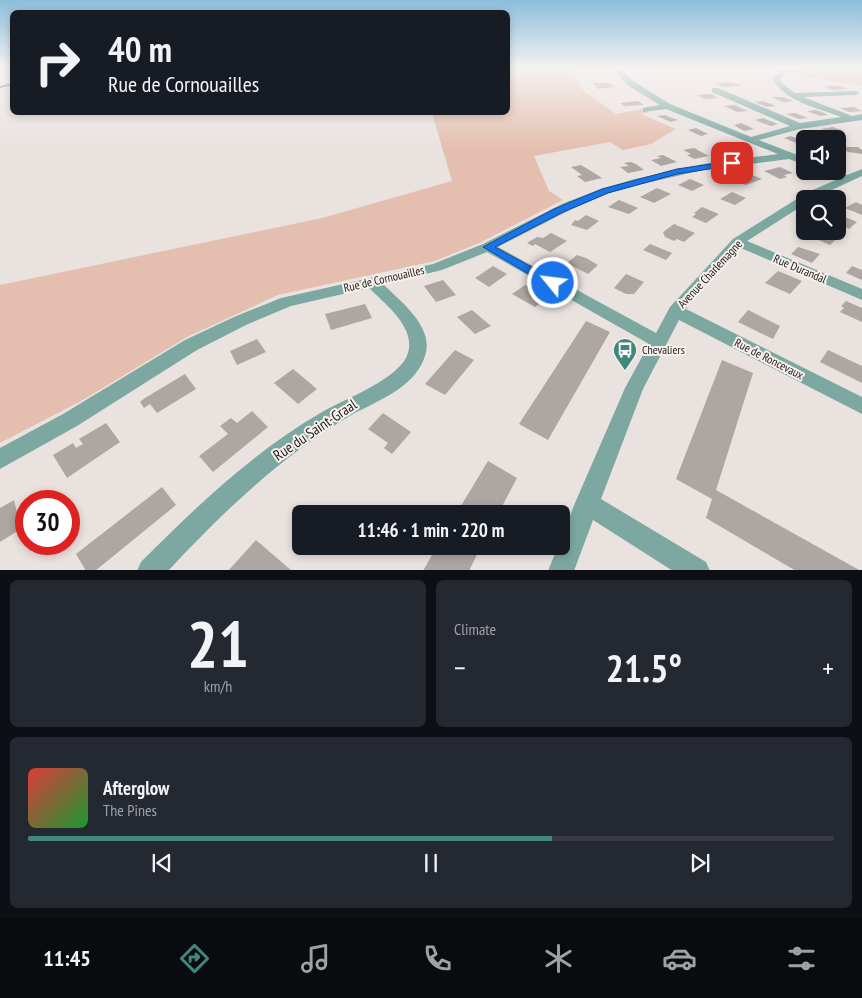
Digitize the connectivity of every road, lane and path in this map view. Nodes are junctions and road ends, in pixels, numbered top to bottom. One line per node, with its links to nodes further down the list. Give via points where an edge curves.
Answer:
1 (650, 95): 5 (street)
2 (726, 95): 9 (street)
3 (822, 95): 4 (street)
4 (793, 96): 8 (street)
5 (668, 106): 6 (street); 10 (street)
6 (646, 110)
7 (862, 117): 8 (street)
8 (849, 118): 9 (street)
9 (799, 126): 10 (street)
10 (749, 140): 11 (street)
11 (790, 156): 12 (street); 15 (street, Rue de Cornouailles, via 703,167 631,183 568,206)
12 (796, 158)
13 (856, 175): 14 (street, Avenue Charlemagne, via 812,194)
14 (738, 242): 17 (street, Rue Durandal); 18 (street, Avenue Charlemagne)
15 (488, 247): 16 (street, Rue de Cornouailles, via 437,267); 19 (street)
16 (373, 283): 21 (street, Rue de Cornouailles, via 287,302 240,321 191,345); 23 (street, Rue du Saint-Graal, via 412,324 419,339 418,351 409,369 317,425 254,472 209,510)
17 (862, 295)
18 (676, 311): 19 (street, Avenue Charlemagne); 20 (street, Rue de Roncevaux)
19 (659, 342): 22 (street, Avenue Charlemagne, via 634,388)
20 (862, 406)
21 (0, 459)
22 (587, 503): 24 (street, Avenue Charlemagne); 25 (street)
23 (150, 570)
24 (561, 570)
25 (698, 570)

